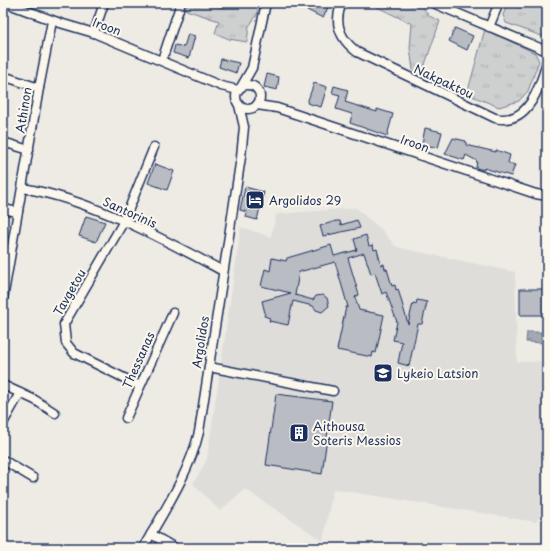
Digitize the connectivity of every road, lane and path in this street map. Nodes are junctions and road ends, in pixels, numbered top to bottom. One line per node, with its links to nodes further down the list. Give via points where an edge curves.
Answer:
1 (6, 3): 8 (street, Iroon)
2 (104, 3): 10 (street)
3 (180, 3): 12 (street)
4 (266, 3): 14 (street)
5 (342, 3): 13 (street, Nakpaktou, via 338,29 353,49 370,60 495,118 512,119 526,109 536,93)
6 (433, 3): 9 (street)
7 (499, 3): 9 (street)
8 (52, 21): 10 (street, Iroon); 16 (street, Athinon)
9 (489, 28): 11 (street)
10 (94, 33): 12 (street, Iroon)
11 (547, 51)
12 (162, 60): 18 (street, Iroon)
13 (547, 62)
14 (252, 68): 17 (street); 18 (street)
15 (3, 76): 16 (street)
16 (39, 88): 24 (street, Athinon)
17 (258, 91): 18 (street, via 249,84); 19 (street, Argolidos); 20 (street, Iroon)
18 (239, 95): 19 (street, Iroon); 21 (street, Argolidos)
19 (254, 107): 20 (street, Iroon); 21 (street, Argolidos)
20 (277, 108): 26 (street, Iroon, via 431,161)
21 (244, 127): 30 (street, Argolidos, via 239,176)
22 (3, 142): 24 (street)
23 (154, 147): 29 (street, Tavgetou)
24 (29, 150): 25 (street, Athinon)
25 (23, 188): 28 (street, Athinon); 29 (street, Santorinis, via 60,196)
26 (547, 196)
27 (3, 209): 28 (street)
28 (18, 212): 31 (street, Athinon)
29 (124, 221): 30 (street, Santorinis); 35 (street, Tavgetou, via 64,324 64,334 68,347 77,356)
30 (223, 272): 33 (street, Argolidos)
31 (3, 299)
32 (173, 313): 35 (street, Thessanas)
33 (208, 367): 36 (street); 43 (street, Argolidos, via 199,432 193,454)
34 (3, 385): 37 (street)
35 (140, 386): 39 (street, Thessanas)
36 (333, 391)
37 (20, 393): 38 (street); 40 (street)
38 (55, 413)
39 (126, 418)
40 (3, 423)
41 (3, 460): 42 (street)
42 (33, 478)
43 (151, 534): 44 (street, Argolidos); 45 (street)
44 (143, 548)
45 (175, 548)

